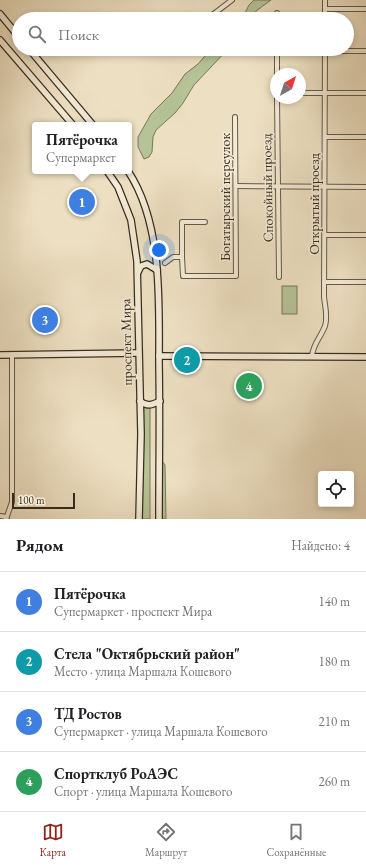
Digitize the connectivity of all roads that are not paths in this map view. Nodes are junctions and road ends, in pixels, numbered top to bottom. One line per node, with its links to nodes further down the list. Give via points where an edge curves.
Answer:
1 (232, 0): 5 (street)
2 (325, 0): 3 (street)
3 (325, 9): 4 (street)
4 (366, 9)
5 (216, 12)
6 (0, 14): 7 (main road)
7 (12, 29)
8 (0, 40): 11 (main road)
9 (354, 51): 10 (street)
10 (366, 51)
11 (12, 54)
12 (14, 56): 22 (main road)
13 (35, 56): 23 (main road)
14 (277, 56): 16 (street)
15 (325, 56): 18 (street, Открытый проезд)
16 (277, 68)
17 (306, 93): 18 (street)
18 (325, 93): 19 (street); 24 (street, Открытый проезд)
19 (366, 93)
20 (277, 104): 29 (street, Спокойный проезд)
21 (235, 117): 28 (street, Богатырский переулок)
22 (70, 122)
23 (90, 122)
24 (325, 137): 25 (street); 30 (street, Открытый проезд)
25 (366, 137)
26 (109, 174): 38 (main road, проспект Мира, via 118,187 131,220)
27 (130, 174): 37 (main road, via 150,224)
28 (236, 186): 29 (street); 35 (street, Богатырский переулок, via 236,276 183,276)
29 (278, 187): 30 (street); 39 (street, Спокойный проезд)
30 (325, 187): 31 (street); 33 (street, Открытый проезд)
31 (366, 187)
32 (205, 222): 35 (street, via 182,222)
33 (325, 235): 34 (street); 40 (street, Открытый проезд)
34 (366, 235)
35 (182, 257): 36 (street, via 173,257)
36 (165, 263)
37 (157, 270): 38 (main road, via 147,264 141,266); 45 (main road)
38 (137, 273): 42 (main road, проспект Мира)
39 (279, 277)
40 (324, 282): 41 (street); 46 (street, Открытый проезд, via 326,325 315,342)
41 (366, 282)
42 (138, 352): 43 (main road); 44 (main road); 48 (main road, проспект Мира)
43 (0, 354): 44 (main road)
44 (12, 355): 51 (street, via 12,502)
45 (159, 355): 46 (main road); 49 (main road)
46 (312, 356): 47 (main road)
47 (366, 356)
48 (140, 400): 49 (main road, via 151,405); 52 (main road, проспект Мира)
49 (160, 401): 53 (main road)
50 (0, 516): 51 (street)
51 (7, 518)
52 (139, 519)
53 (158, 519)

